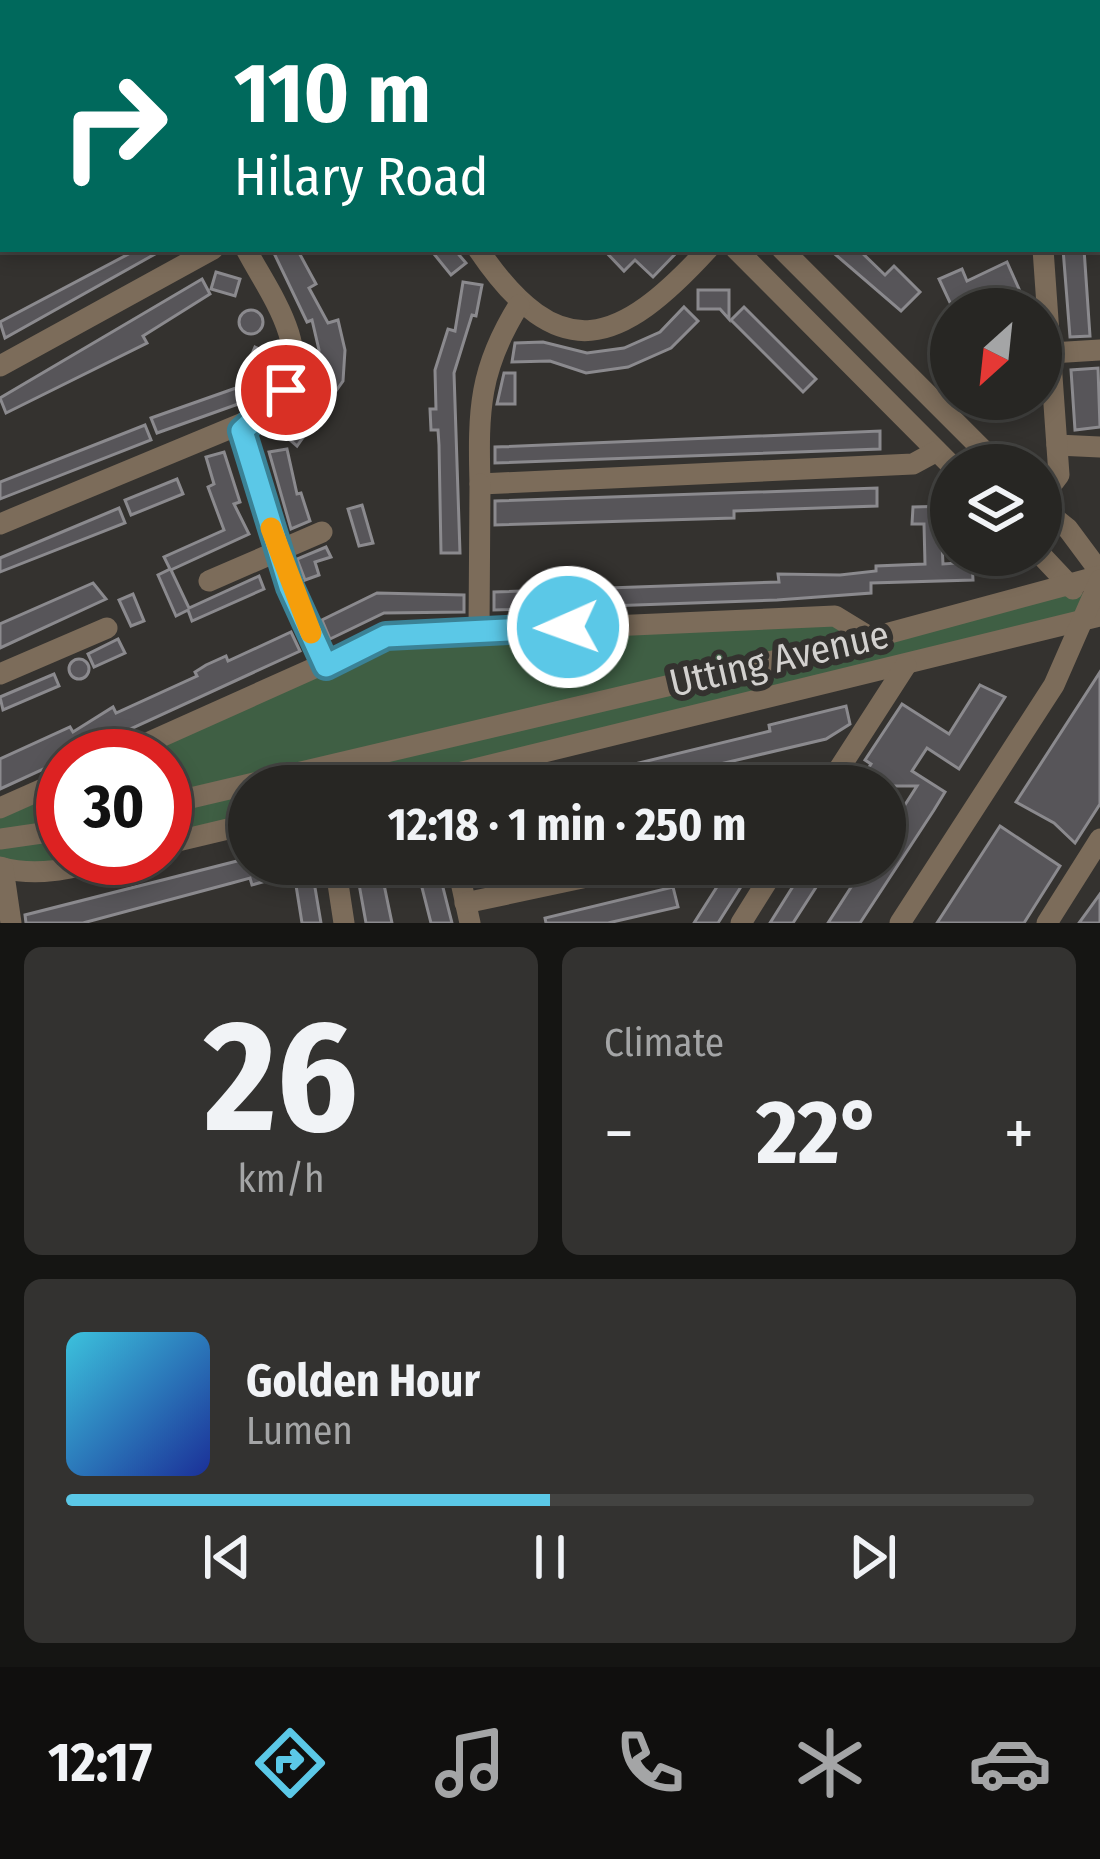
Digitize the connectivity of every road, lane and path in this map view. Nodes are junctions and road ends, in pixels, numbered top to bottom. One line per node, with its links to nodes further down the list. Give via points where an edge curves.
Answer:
1 (208, 252): 12 (street)
2 (248, 252): 13 (street, via 291,339 294,362 286,390)
3 (480, 252): 9 (street)
4 (705, 252): 9 (street, via 632,321 590,331)
5 (739, 252): 14 (street)
6 (785, 252): 15 (street)
7 (1042, 252): 8 (street)
8 (1045, 288)
9 (519, 305): 19 (street, via 495,344 478,402)
10 (1100, 350): 11 (street)
11 (1062, 352)
12 (0, 366)
13 (248, 421): 21 (street); 23 (street, via 242,431)
14 (930, 444)
15 (977, 444)
16 (1062, 446): 17 (street)
17 (1100, 447)
18 (930, 461): 19 (street)
19 (480, 484): 29 (street)
20 (1062, 523): 27 (street)
21 (0, 524)
22 (322, 532): 23 (street)
23 (278, 549): 25 (street); 32 (street)
24 (1058, 576): 26 (street)
25 (209, 581)
26 (1065, 585): 27 (street, Utting Avenue); 30 (street, Utting Avenue)
27 (1097, 595): 31 (street, Utting Avenue); 56 (street, via 1054,685)
28 (107, 628): 33 (street)
29 (479, 631): 30 (street, Utting Avenue, via 835,616); 32 (street, Utting Avenue, via 386,636)
30 (871, 638): 35 (street, Utting Avenue)
31 (906, 665): 37 (street, Utting Avenue); 38 (street)
32 (326, 666): 34 (street, Utting Avenue)
33 (0, 674)
34 (180, 729)
35 (432, 740): 36 (street); 40 (street, Utting Avenue)
36 (437, 765)
37 (508, 765)
38 (842, 765)
39 (36, 792): 41 (street)
40 (192, 798)
41 (0, 808)
42 (228, 829): 44 (street)
43 (36, 834): 45 (street)
44 (192, 838)
45 (0, 839)
46 (1100, 839): 57 (street)
47 (1, 868): 48 (street); 53 (street)
48 (36, 871)
49 (338, 885): 54 (street)
50 (570, 885): 52 (street)
51 (764, 885): 55 (street)
52 (467, 913)
53 (10, 923)
54 (344, 923)
55 (741, 923)
56 (900, 923)
57 (1047, 923)

